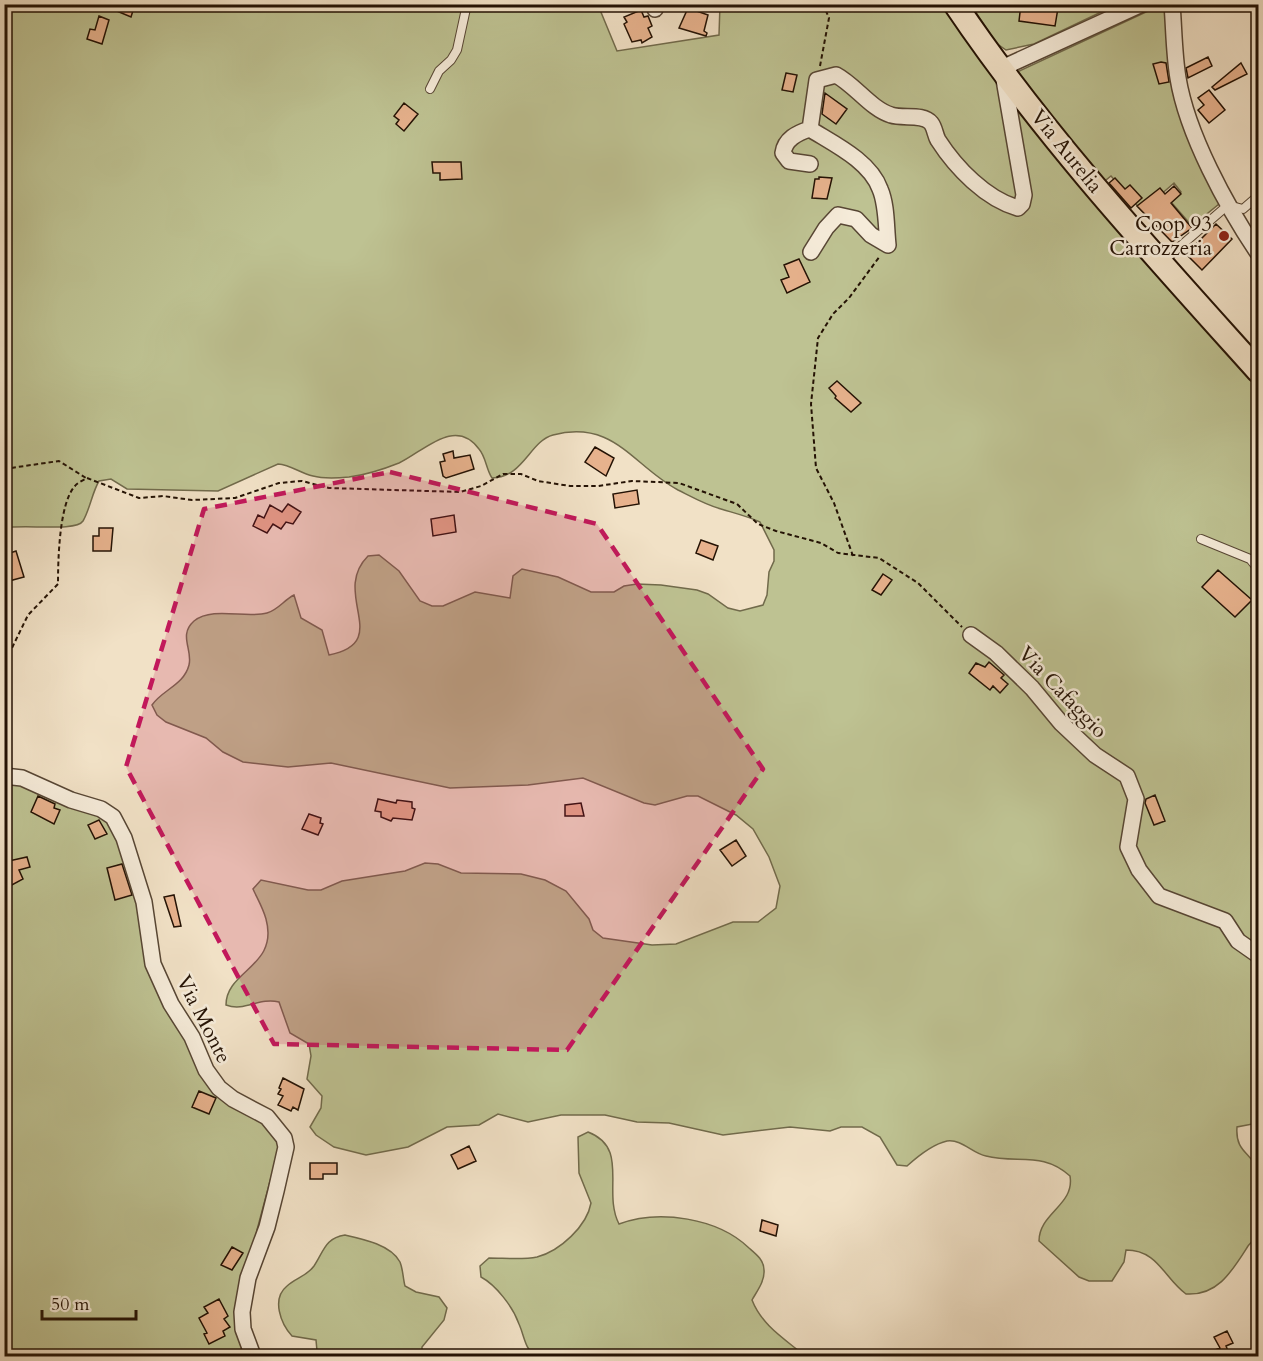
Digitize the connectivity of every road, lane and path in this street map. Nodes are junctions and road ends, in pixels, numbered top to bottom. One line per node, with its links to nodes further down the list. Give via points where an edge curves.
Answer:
1 (467, 4): 8 (lane, via 456,50)
2 (823, 4): 7 (path, via 829,18)
3 (955, 4): 6 (main road, Via Aurelia)
4 (1142, 4): 6 (street)
5 (1172, 4): 12 (street, via 1178,79 1198,141)
6 (1002, 68): 7 (street, via 1024,195 1018,208 994,198 974,180 954,160 924,118 889,115 836,75); 16 (main road, Via Aurelia, via 1066,152)
7 (817, 80): 9 (street)
8 (430, 89)
9 (810, 129): 10 (street, via 784,144 783,153 789,161); 13 (street, via 874,174 881,191)
10 (810, 164)
11 (1258, 196): 12 (lane, via 1243,209)
12 (1228, 205): 15 (street); 16 (lane)
13 (888, 245): 14 (street, via 856,219 838,215); 21 (path, via 818,338 811,404 816,468 834,503)
14 (811, 252)
15 (1258, 254)
16 (1161, 263): 17 (main road, Via Aurelia)
17 (1258, 371)
18 (4, 469): 19 (path, via 59,461)
19 (87, 478): 21 (path, via 139,498 192,500 235,498 279,483 302,481 329,488 460,492 503,474 521,474 570,486 632,481 680,483 737,504 758,524); 24 (path, via 74,486 68,502 58,547 58,584 28,615 10,652)
20 (1201, 539): 22 (lane, via 1250,559)
21 (853, 556): 23 (path, via 879,558 918,583)
22 (1258, 569)
23 (970, 635): 26 (street, Via Cafaggio, via 996,653 1095,756 1127,776 1136,799 1128,847 1139,870 1159,896 1225,921 1238,941)
24 (4, 759)
25 (4, 776): 27 (street, Via Monte, via 21,778 113,817 124,838 144,902 153,964 206,1070 219,1088 267,1117 284,1138 286,1148 276,1191 248,1278 242,1312 243,1329)
26 (1258, 955)
27 (253, 1356)

